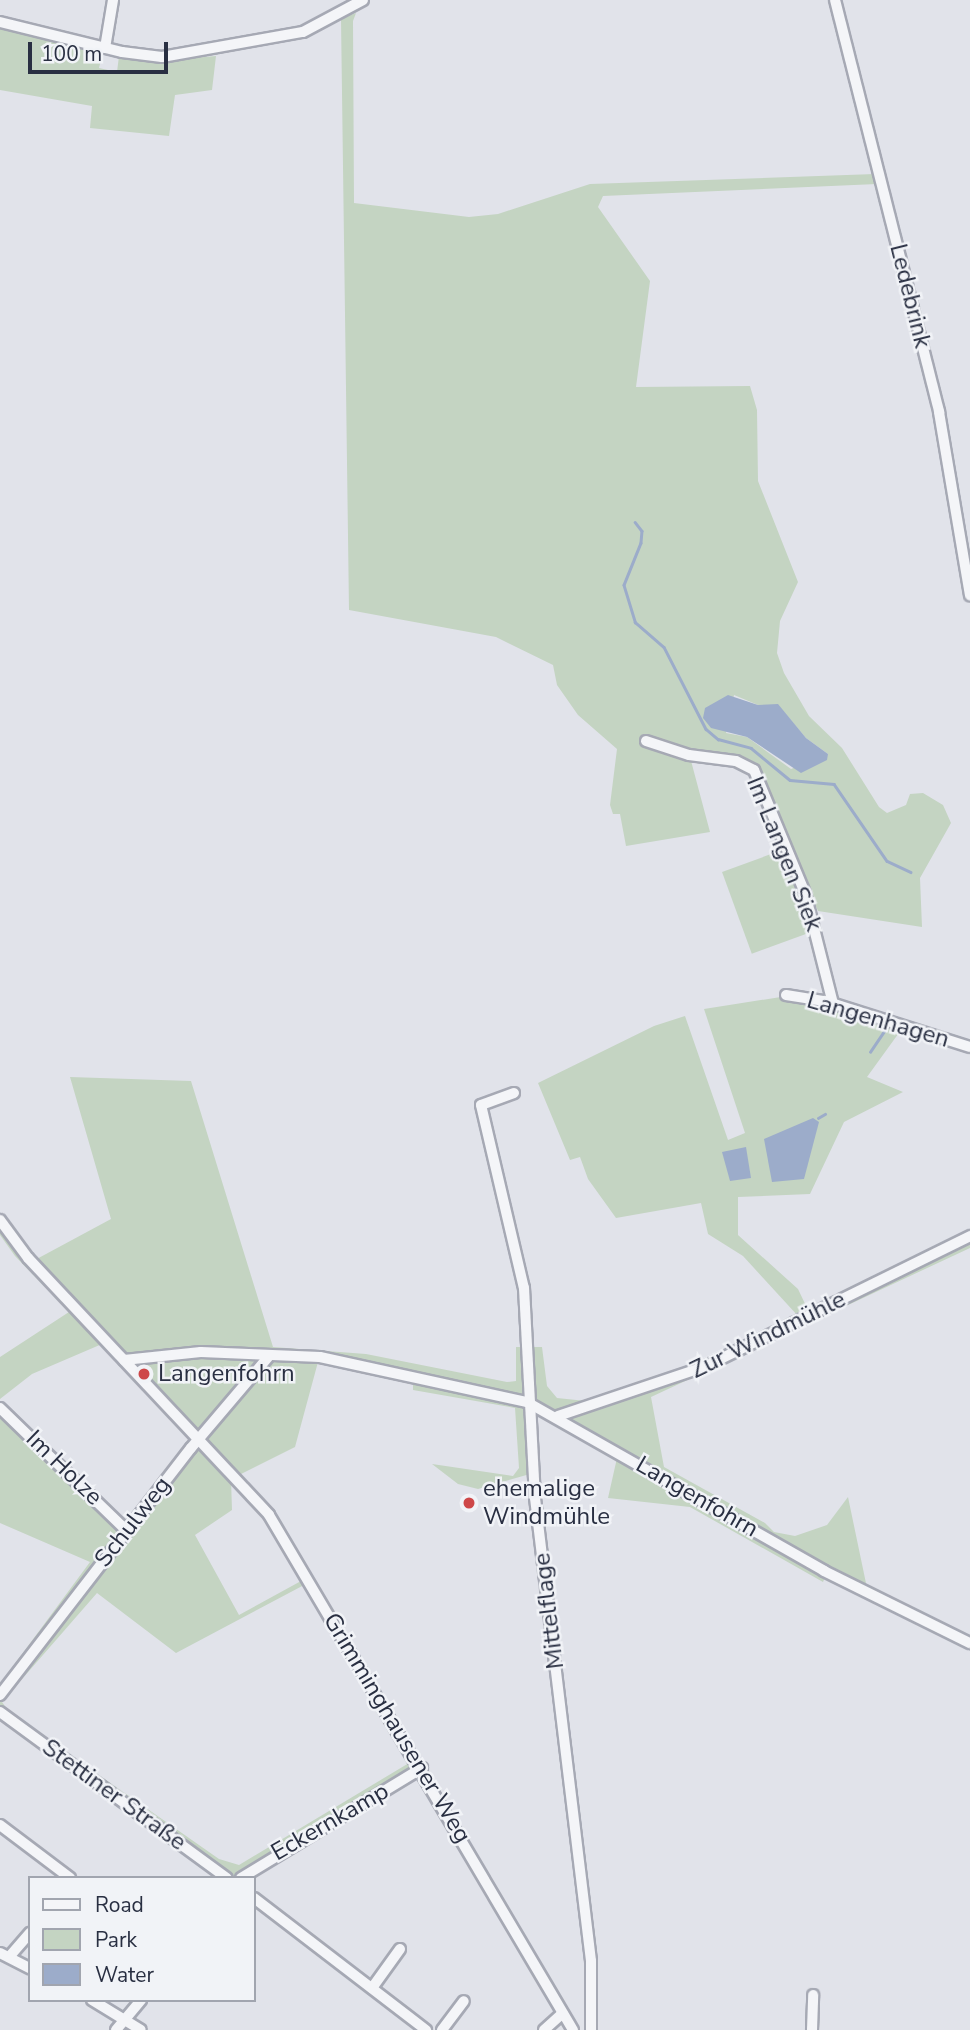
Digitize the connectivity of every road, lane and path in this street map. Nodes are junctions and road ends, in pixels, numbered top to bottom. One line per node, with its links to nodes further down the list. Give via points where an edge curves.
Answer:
1 (113, 0): 5 (street)
2 (363, 0): 5 (street, via 303,32 212,51 162,57)
3 (835, 0): 6 (street, Ledebrink, via 939,412)
4 (0, 22): 5 (street)
5 (105, 48)
6 (970, 595)
7 (646, 741): 9 (street, Im Langen Siek, via 689,755 736,761 754,770 805,893)
8 (786, 995): 9 (street, Langenhagen)
9 (833, 1004): 10 (street, Langenhagen)
10 (970, 1047)
11 (514, 1093): 16 (street, Mittelflage, via 481,1105 524,1288)
12 (0, 1220): 15 (street, Grimminghausener Weg, via 28,1258)
13 (970, 1236): 18 (street, Zur Windmühle, via 704,1367)
14 (270, 1355): 15 (street, Langenfohrn, via 167,1353); 16 (street, Langenfohrn, via 320,1357); 19 (street, Schulweg)
15 (124, 1360): 19 (street, Grimminghausener Weg)
16 (527, 1402): 18 (street, Langenfohrn); 47 (street, Mittelflage, via 591,1961)
17 (0, 1408): 20 (street, Im Holze)
18 (558, 1416): 21 (street, Langenfohrn, via 824,1570)
19 (200, 1442): 20 (street, Schulweg); 24 (street, Grimminghausener Weg, via 269,1515)
20 (127, 1531): 22 (street, Schulweg)
21 (970, 1643)
22 (0, 1695)
23 (0, 1712): 27 (street, Stettiner Straße)
24 (422, 1768): 28 (street, Eckernkamp); 39 (street, Grimminghausener Weg)
25 (0, 1825): 26 (street)
26 (67, 1876)
27 (224, 1876)
28 (243, 1876)
29 (256, 1900): 34 (street)
30 (28, 1935): 32 (street)
31 (400, 1949): 34 (street)
32 (4, 1955): 33 (street)
33 (28, 1967)
34 (372, 1988): 43 (street)
35 (813, 1995): 48 (street)
36 (464, 2001): 44 (street)
37 (96, 2002): 40 (street)
38 (139, 2002): 40 (street)
39 (562, 2014): 45 (street); 46 (street, Grimminghausener Weg)
40 (126, 2018): 41 (street); 42 (street)
41 (117, 2030)
42 (141, 2030)
43 (426, 2030)
44 (442, 2030)
45 (544, 2030)
46 (573, 2030)
47 (591, 2030)
48 (811, 2030)

